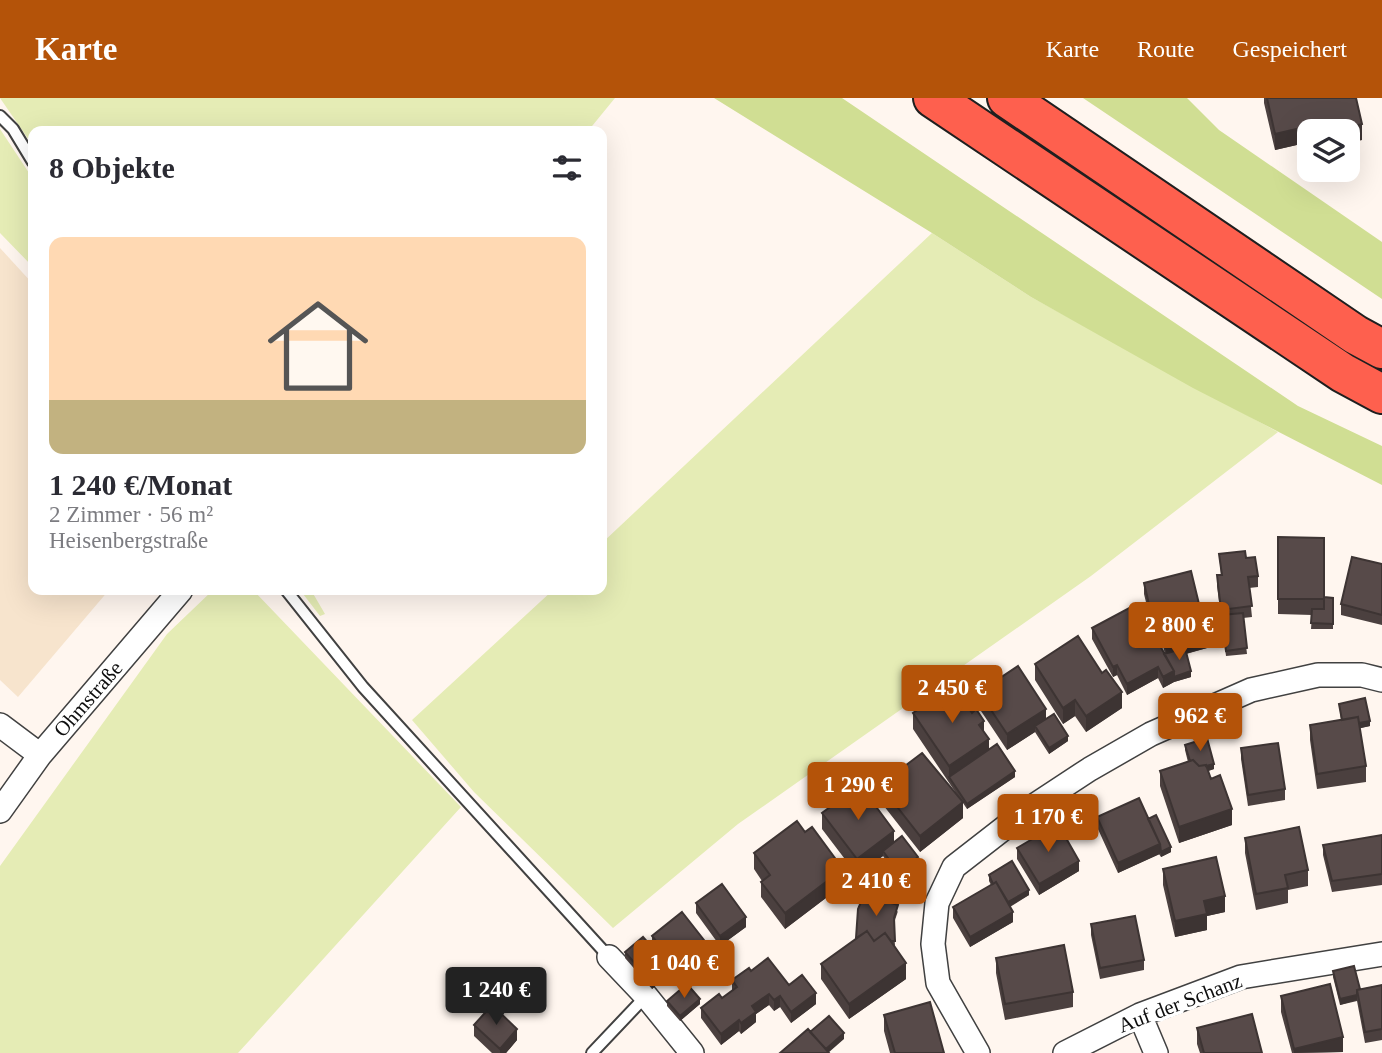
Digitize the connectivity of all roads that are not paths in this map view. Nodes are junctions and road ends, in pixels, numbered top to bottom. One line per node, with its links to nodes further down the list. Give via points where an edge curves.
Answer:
1 (933, 98): 6 (highway, via 1343,373)
2 (1007, 98): 5 (highway)
3 (0, 116): 4 (lane)
4 (28, 154)
5 (1382, 349)
6 (1382, 394)
7 (177, 595): 11 (street, Ohmstraße)
8 (290, 595): 14 (lane, via 363,687)
9 (1382, 680): 19 (street, via 1318,674 1226,701 1151,734 1090,769 954,867 937,902 933,944 938,983)
10 (0, 725): 11 (street)
11 (40, 755): 12 (street, Ohmstraße)
12 (0, 811)
13 (1382, 954): 16 (street, Auf der Schanz, via 1241,977)
14 (609, 957): 15 (street)
15 (646, 996): 17 (lane); 18 (street)
16 (1140, 1015): 20 (street, Auf der Schanz); 21 (street)
17 (592, 1053)
18 (692, 1053)
19 (978, 1053)
20 (1065, 1053)
21 (1156, 1053)

